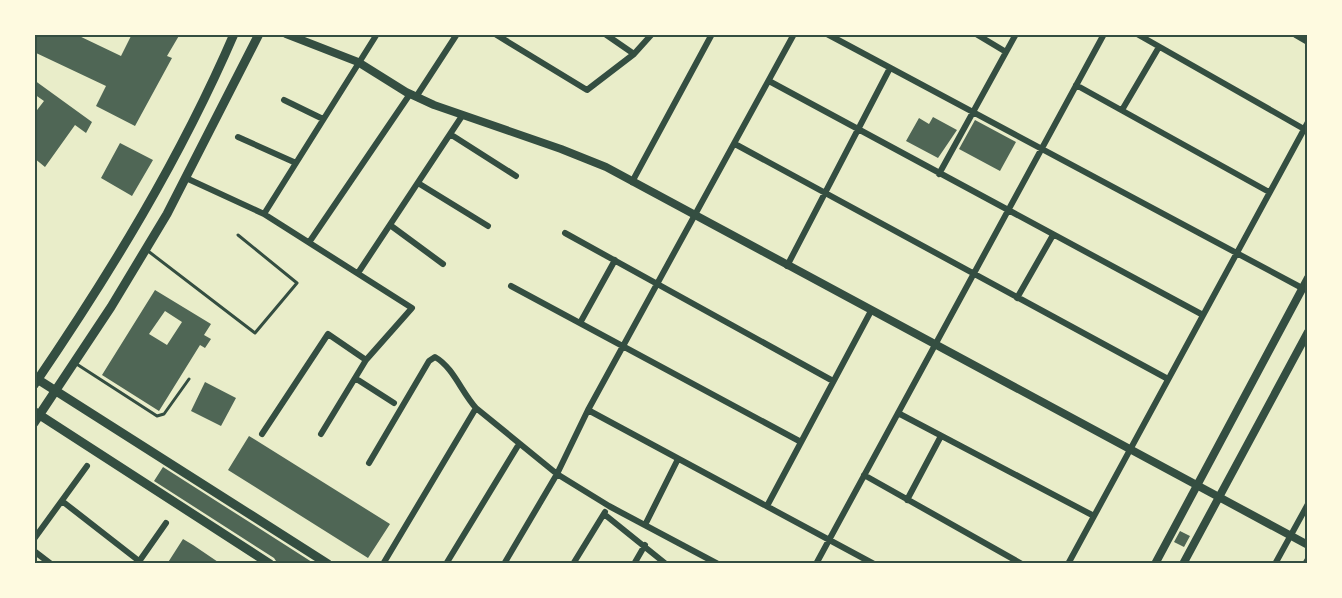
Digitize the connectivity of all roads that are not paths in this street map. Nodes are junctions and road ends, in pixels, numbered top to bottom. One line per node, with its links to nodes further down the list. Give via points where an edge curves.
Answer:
1 (234, 34): 78 (main road, via 161,186 109,274)
2 (259, 34): 41 (main road)
3 (286, 34): 21 (street)
4 (377, 34): 21 (street)
5 (457, 34): 25 (street)
6 (495, 34): 20 (street, via 587,90)
7 (605, 34): 20 (street)
8 (652, 34): 20 (street)
9 (712, 34): 42 (street)
10 (795, 34): 23 (street)
11 (827, 34): 22 (street)
12 (976, 34): 19 (street)
13 (1016, 34): 19 (street)
14 (1104, 34): 24 (street)
15 (1137, 34): 18 (street)
16 (1296, 34): 17 (street)
17 (1308, 41)
18 (1159, 47): 27 (street); 32 (street)
19 (1006, 52): 28 (street)
20 (634, 54)
21 (358, 62): 25 (street); 30 (street)
22 (890, 68): 28 (street); 33 (street)
23 (769, 81): 33 (street); 36 (street)
24 (1076, 84): 27 (street); 37 (street)
25 (413, 96): 29 (street); 54 (street)
26 (284, 100): 30 (street)
27 (1122, 111): 44 (street)
28 (973, 113): 37 (street); 39 (street)
29 (462, 116): 34 (street); 42 (street, via 561,149)
30 (323, 119): 38 (street)
31 (1308, 122): 32 (street)
32 (1304, 129): 44 (street)
33 (858, 130): 39 (street); 45 (street)
34 (450, 134): 40 (street); 43 (street)
35 (238, 137): 38 (street)
36 (735, 144): 45 (street); 48 (street)
37 (1041, 149): 46 (street); 56 (street)
38 (296, 163): 47 (street)
39 (939, 174): 46 (street)
40 (516, 176)
41 (186, 178): 47 (street); 55 (main road)
42 (632, 182): 48 (street)
43 (418, 183): 49 (street); 50 (street)
44 (1269, 192): 56 (street)
45 (824, 194): 59 (street); 61 (street)
46 (1008, 210): 53 (street); 61 (street)
47 (264, 214): 54 (street)
48 (696, 215): 59 (street); 63 (street)
49 (390, 225): 58 (street); 60 (street)
50 (488, 226)
51 (565, 233): 57 (street)
52 (238, 235): 55 (lane, via 297,283 255,333)
53 (1053, 235): 66 (street); 68 (street)
54 (310, 241): 60 (street)
55 (146, 249): 74 (main road)
56 (1236, 253): 65 (street); 68 (street)
57 (615, 260): 63 (street); 69 (street)
58 (444, 264)
59 (787, 266): 67 (street)
60 (358, 273): 73 (street, via 412,308)
61 (973, 274): 66 (street); 71 (street)
62 (1308, 278): 65 (street)
63 (658, 284): 72 (street); 79 (street)
64 (511, 286): 69 (street)
65 (1302, 288): 97 (street)
66 (1017, 298): 77 (street)
67 (871, 310): 71 (street); 79 (street)
68 (1203, 315): 77 (street)
69 (580, 323): 72 (street)
70 (1308, 332): 98 (street)
71 (935, 344): 84 (street); 91 (street)
72 (624, 346): 83 (street); 89 (street)
73 (366, 360): 75 (street); 86 (street, via 328,334)
74 (75, 363): 76 (lane, via 157,416 164,414); 80 (main road)
75 (356, 378): 81 (street); 87 (street)
76 (189, 379)
77 (1168, 379): 91 (street)
78 (36, 380): 80 (main road)
79 (833, 381): 89 (street)
80 (56, 391): 85 (main road); 118 (main road)
81 (394, 403)
82 (476, 408): 90 (street); 93 (street, via 435,357 429,361); 119 (street)
83 (588, 410): 92 (street); 95 (street)
84 (898, 413): 88 (street); 96 (street)
85 (36, 417): 117 (main road)
86 (262, 434)
87 (321, 434)
88 (941, 436): 99 (street); 105 (street)
89 (801, 442): 103 (street)
90 (519, 444): 95 (street); 120 (street)
91 (1130, 450): 97 (street); 105 (street)
92 (678, 459): 103 (street); 107 (street)
93 (369, 464)
94 (87, 466): 100 (street)
95 (557, 474): 102 (street); 121 (street)
96 (864, 475): 99 (street); 110 (street)
97 (1197, 486): 98 (street); 130 (street)
98 (1218, 497): 108 (street); 131 (street)
99 (908, 500): 128 (street)
100 (62, 501): 109 (street); 115 (street)
101 (1308, 504): 108 (street)
102 (609, 506): 104 (street); 107 (street)
103 (766, 506): 110 (street)
104 (604, 514): 111 (street); 122 (street)
105 (1094, 516): 129 (street)
106 (166, 523): 115 (street)
107 (645, 525): 125 (street)
108 (1290, 536): 112 (street); 132 (street)
109 (34, 539)
110 (829, 539): 126 (street); 127 (street)
111 (645, 545): 123 (street); 124 (street)
112 (1308, 545)
113 (34, 551): 116 (street)
114 (1308, 559): 133 (street)
115 (139, 562)
116 (51, 564)
117 (270, 564)
118 (328, 564)
119 (383, 564)
120 (446, 564)
121 (504, 564)
122 (573, 564)
123 (634, 564)
124 (666, 564)
125 (718, 564)
126 (816, 564)
127 (874, 564)
128 (1022, 564)
129 (1068, 564)
130 (1155, 564)
131 (1183, 564)
132 (1275, 564)
133 (1305, 564)

